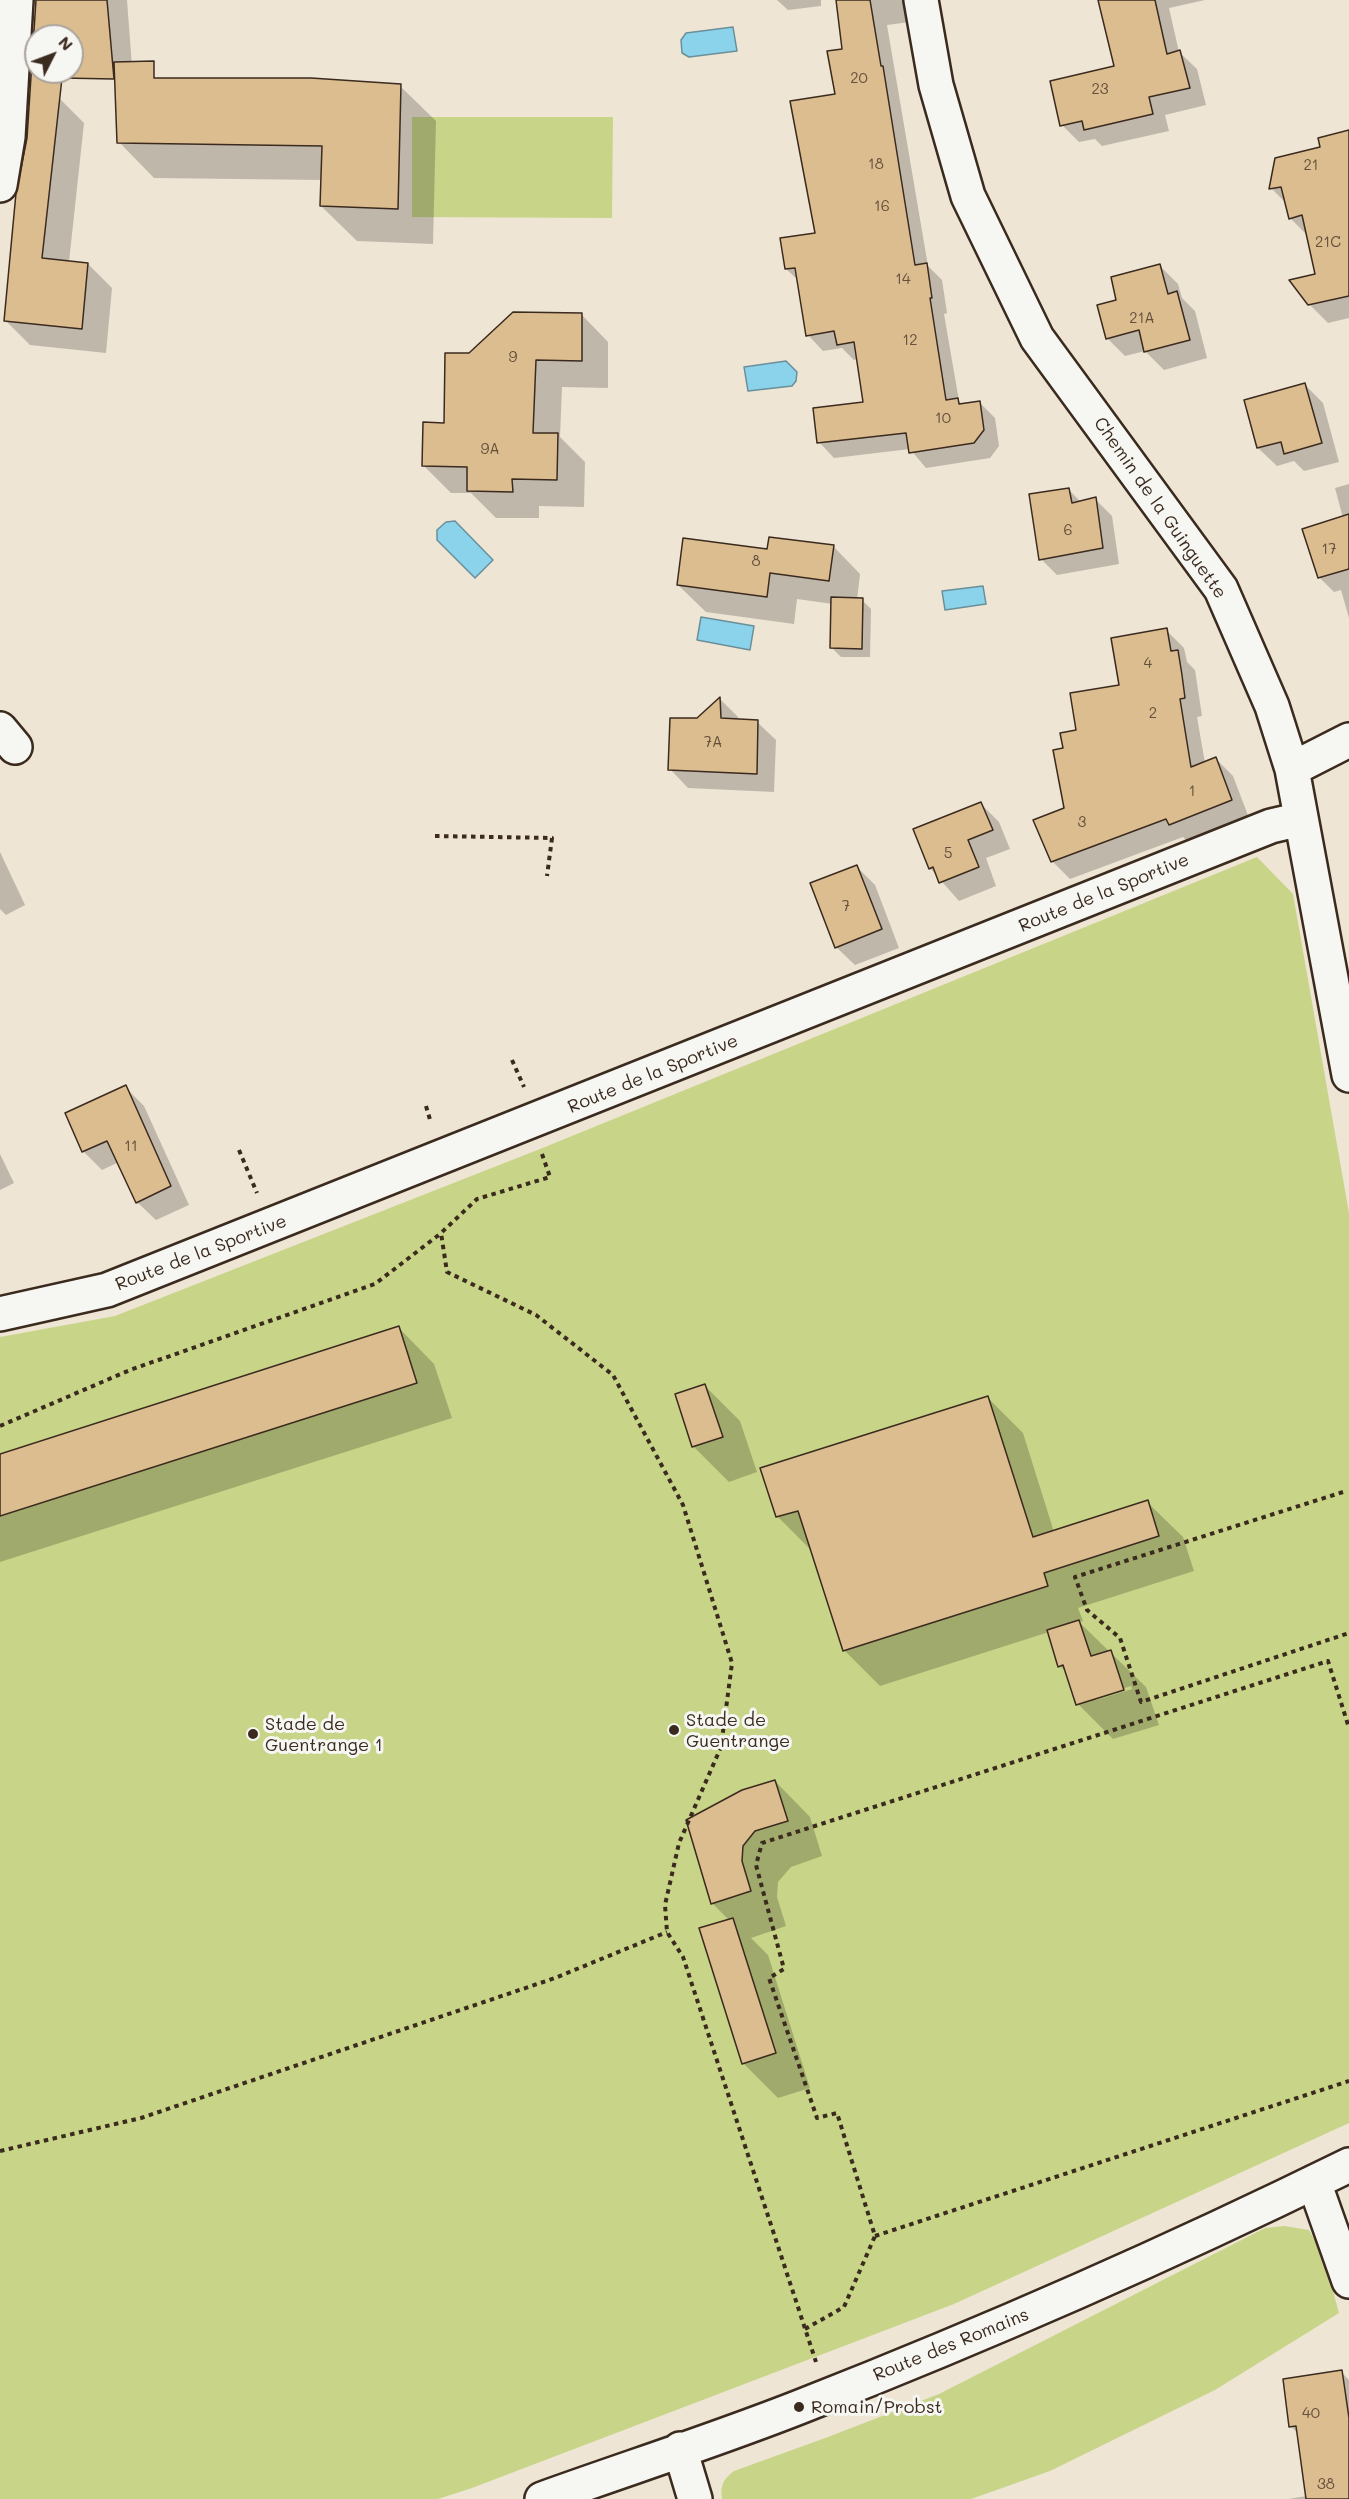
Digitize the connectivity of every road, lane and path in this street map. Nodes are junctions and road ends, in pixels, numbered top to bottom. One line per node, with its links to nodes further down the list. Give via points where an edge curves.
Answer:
1 (16, 0): 3 (street, via 8,137)
2 (921, 0): 5 (street, Chemin de la Guinguette, via 936,85 968,196 1038,338 1221,589 1272,706)
3 (0, 185)
4 (1349, 740): 5 (street)
5 (1292, 769): 6 (street, Chemin de la Guinguette)
6 (1301, 819): 10 (street, Chemin de la Guinguette); 11 (street, Route de la Sportive, via 1271,826)
7 (435, 836): 8 (path, via 552,838)
8 (547, 876)
9 (512, 1060): 11 (path)
10 (1349, 1075)
11 (539, 1119): 13 (street, Route de la Sportive); 14 (path, via 540,1149 550,1177 477,1199)
12 (240, 1150): 13 (path)
13 (270, 1227): 15 (street, Route de la Sportive, via 107,1290)
14 (441, 1233): 16 (path, via 375,1284 130,1370); 20 (path, via 447,1272 536,1315 613,1375 683,1505 732,1663 722,1747 680,1843 665,1905)
15 (0, 1314)
16 (0, 1426)
17 (1343, 1492): 18 (path, via 1075,1577 1087,1610 1120,1638 1141,1702)
18 (1349, 1632)
19 (1349, 1728): 25 (path, via 1328,1661 762,1843 756,1864 784,1969 769,1978 817,2118 837,2113)
20 (667, 1932): 22 (path, via 555,1978 141,2118); 27 (path, via 683,1957)
21 (1349, 2081): 25 (path)
22 (0, 2151)
23 (1349, 2165): 24 (street, Route des Romains)
24 (1314, 2182): 26 (street); 29 (street, Route des Romains, via 967,2340)
25 (874, 2236): 27 (path, via 844,2307)
26 (1349, 2281)
27 (805, 2330): 28 (path)
28 (817, 2364)
29 (680, 2449): 30 (street, Route des Romains); 31 (street)
30 (542, 2499)
31 (695, 2499)

